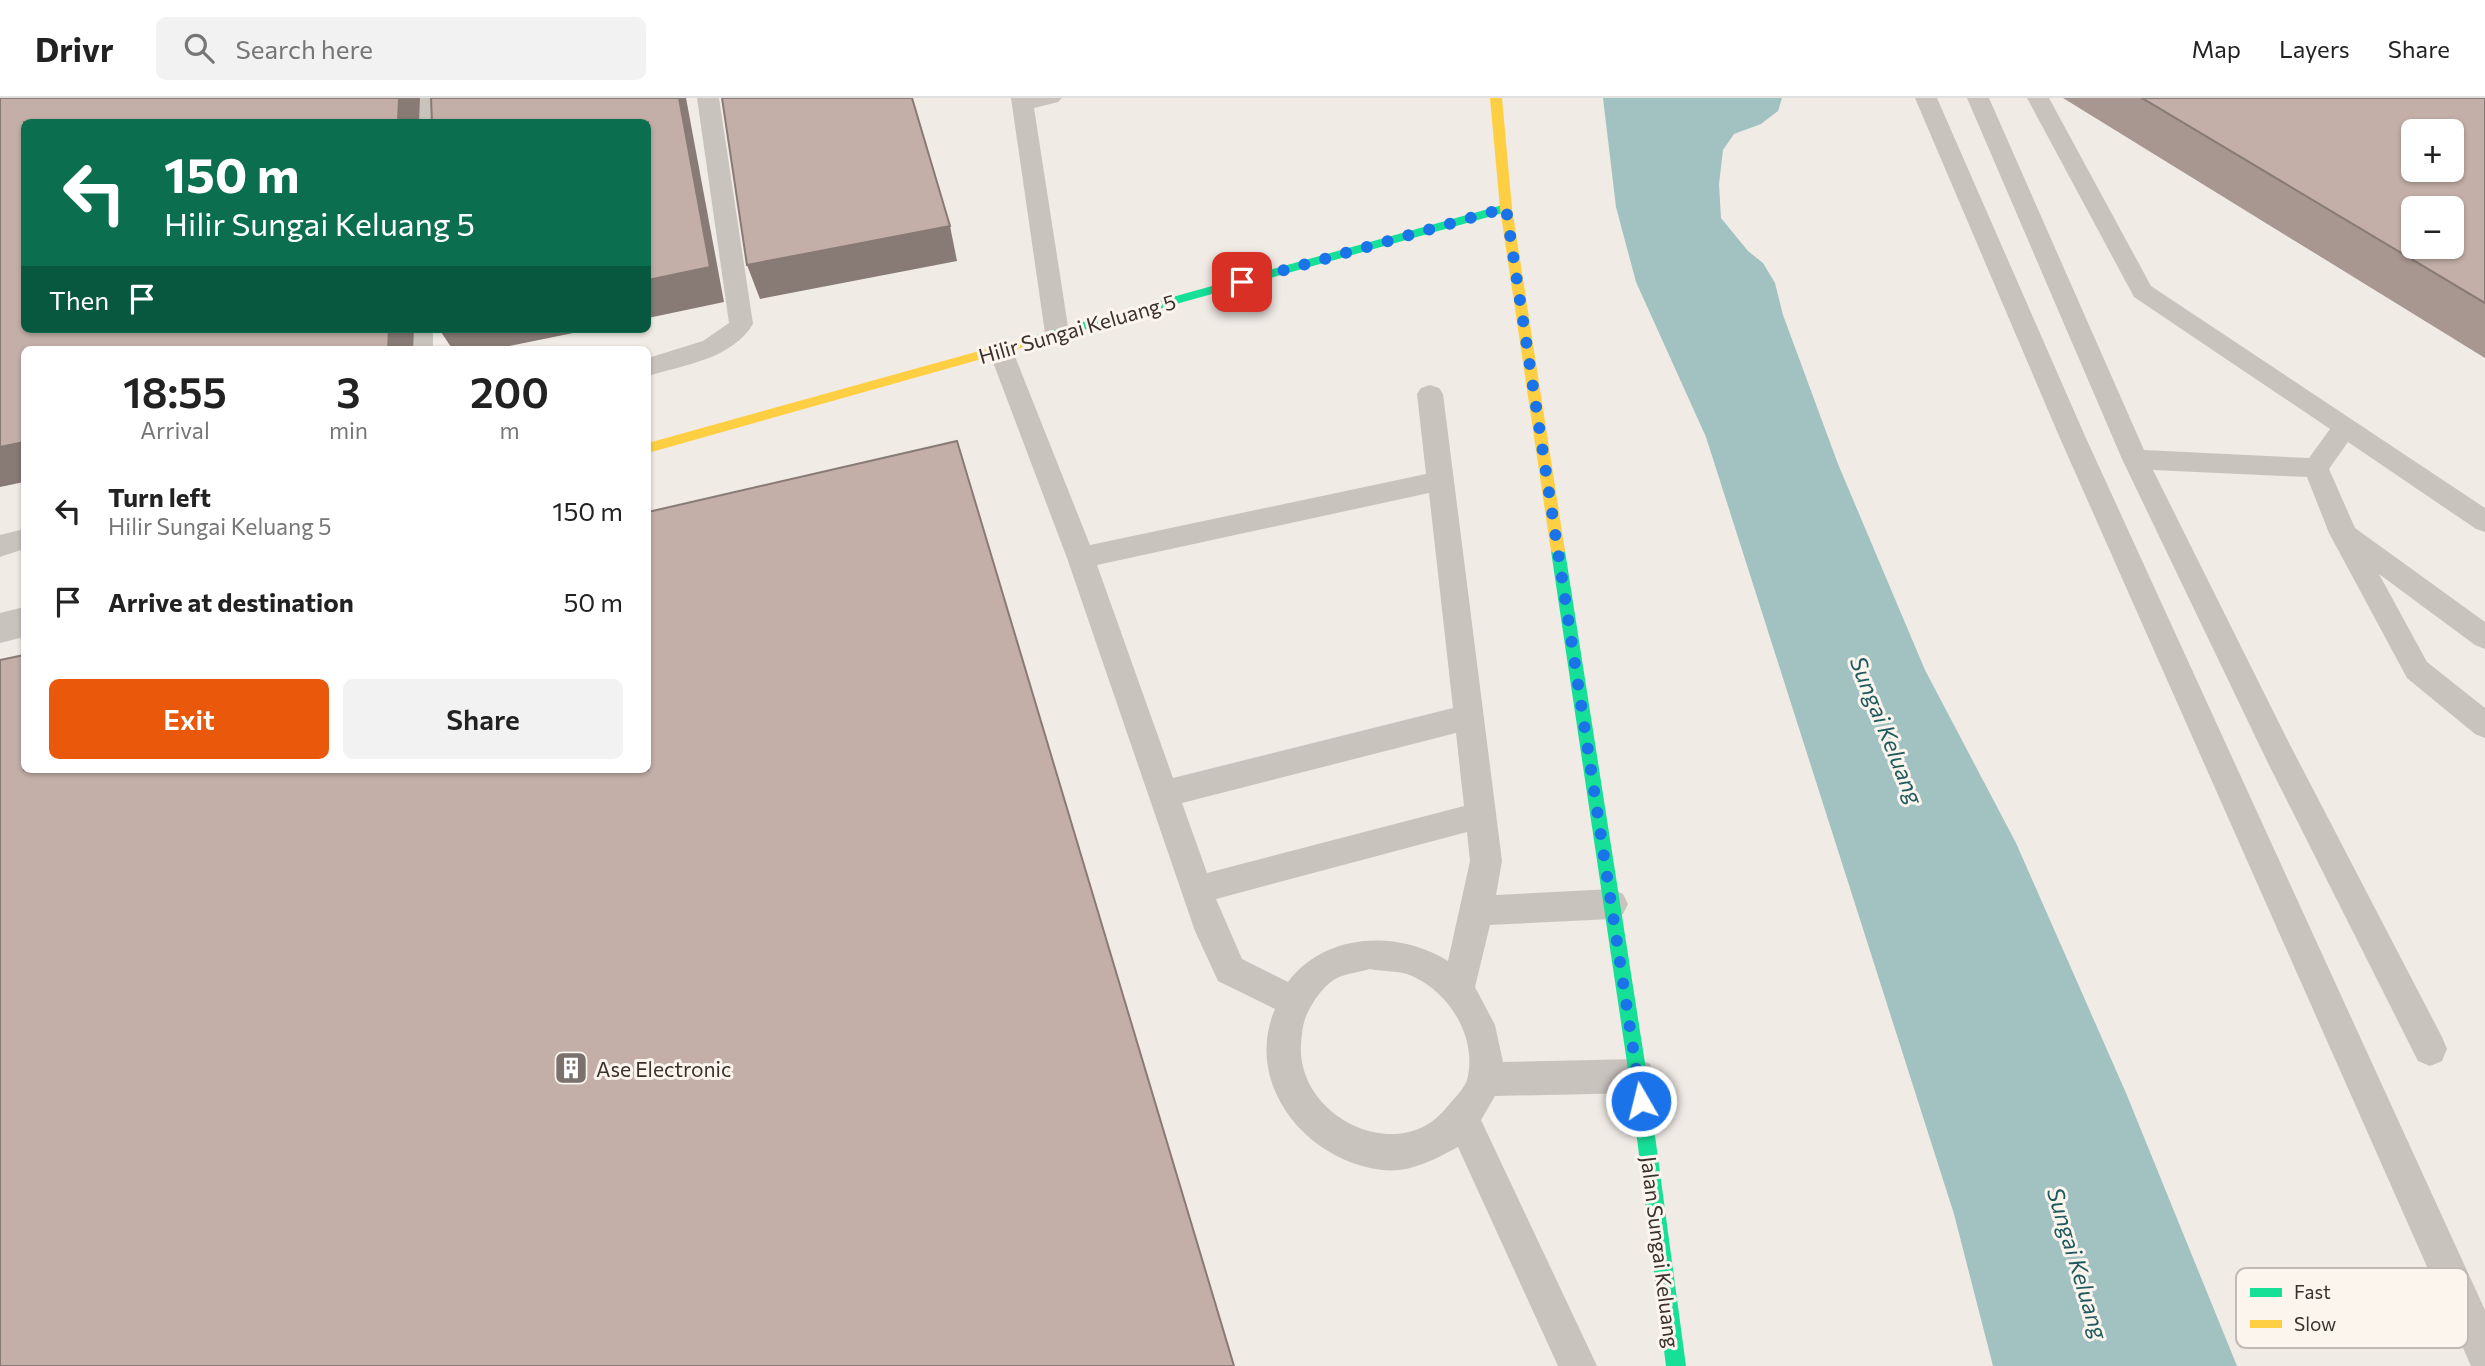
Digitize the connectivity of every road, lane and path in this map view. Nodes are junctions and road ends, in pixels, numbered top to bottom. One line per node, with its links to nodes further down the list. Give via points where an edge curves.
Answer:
1 (424, 98): 9 (lane)
2 (708, 98): 13 (lane, via 741,324 722,342)
3 (1051, 98): 8 (lane)
4 (1496, 98): 10 (street, Jalan Sungai Keluang)
5 (1926, 98): 41 (lane, via 2072,436)
6 (1978, 98): 17 (lane)
7 (2038, 98): 15 (lane, via 2142,291)
8 (1023, 101): 11 (lane)
9 (423, 119)
10 (1506, 208): 11 (street, Hilir Sungai Keluang 5); 33 (street, Jalan Sungai Keluang)
11 (1057, 334): 12 (street, Hilir Sungai Keluang 5)
12 (1000, 349): 16 (street, Hilir Sungai Keluang 5); 24 (lane)
13 (651, 366)
14 (1430, 394): 19 (lane)
15 (2345, 427): 18 (lane); 20 (lane)
16 (651, 447)
17 (2135, 458): 18 (lane); 37 (lane)
18 (2316, 468): 21 (lane)
19 (1440, 481): 24 (lane); 28 (lane)
20 (2485, 522)
21 (2343, 533): 27 (lane); 29 (lane, via 2417,670)
22 (21, 540): 23 (lane)
23 (0, 546)
24 (1082, 558): 30 (lane)
25 (21, 623): 26 (street)
26 (0, 628)
27 (2485, 637)
28 (1468, 717): 30 (lane); 31 (lane)
29 (2485, 725)
30 (1163, 794): 32 (lane)
31 (1480, 815): 32 (lane); 34 (lane, via 1486,861)
32 (1197, 890): 36 (lane, via 1230,970)
33 (1612, 904): 34 (lane); 38 (street, Jalan Sungai Keluang)
34 (1477, 911): 35 (lane)
35 (1458, 988): 36 (lane, via 1417,962 1370,954 1325,968); 39 (lane, via 1483,1031)
36 (1293, 1001): 40 (lane, via 1280,1045 1291,1093 1324,1132 1372,1153 1422,1149)
37 (2430, 1049)
38 (1638, 1076): 39 (lane); 45 (street, Jalan Sungai Keluang)
39 (1485, 1079): 40 (lane)
40 (1464, 1122): 44 (lane)
41 (2447, 1268)
42 (2468, 1315): 43 (lane)
43 (2485, 1353)
44 (1578, 1366)
45 (1676, 1366)

